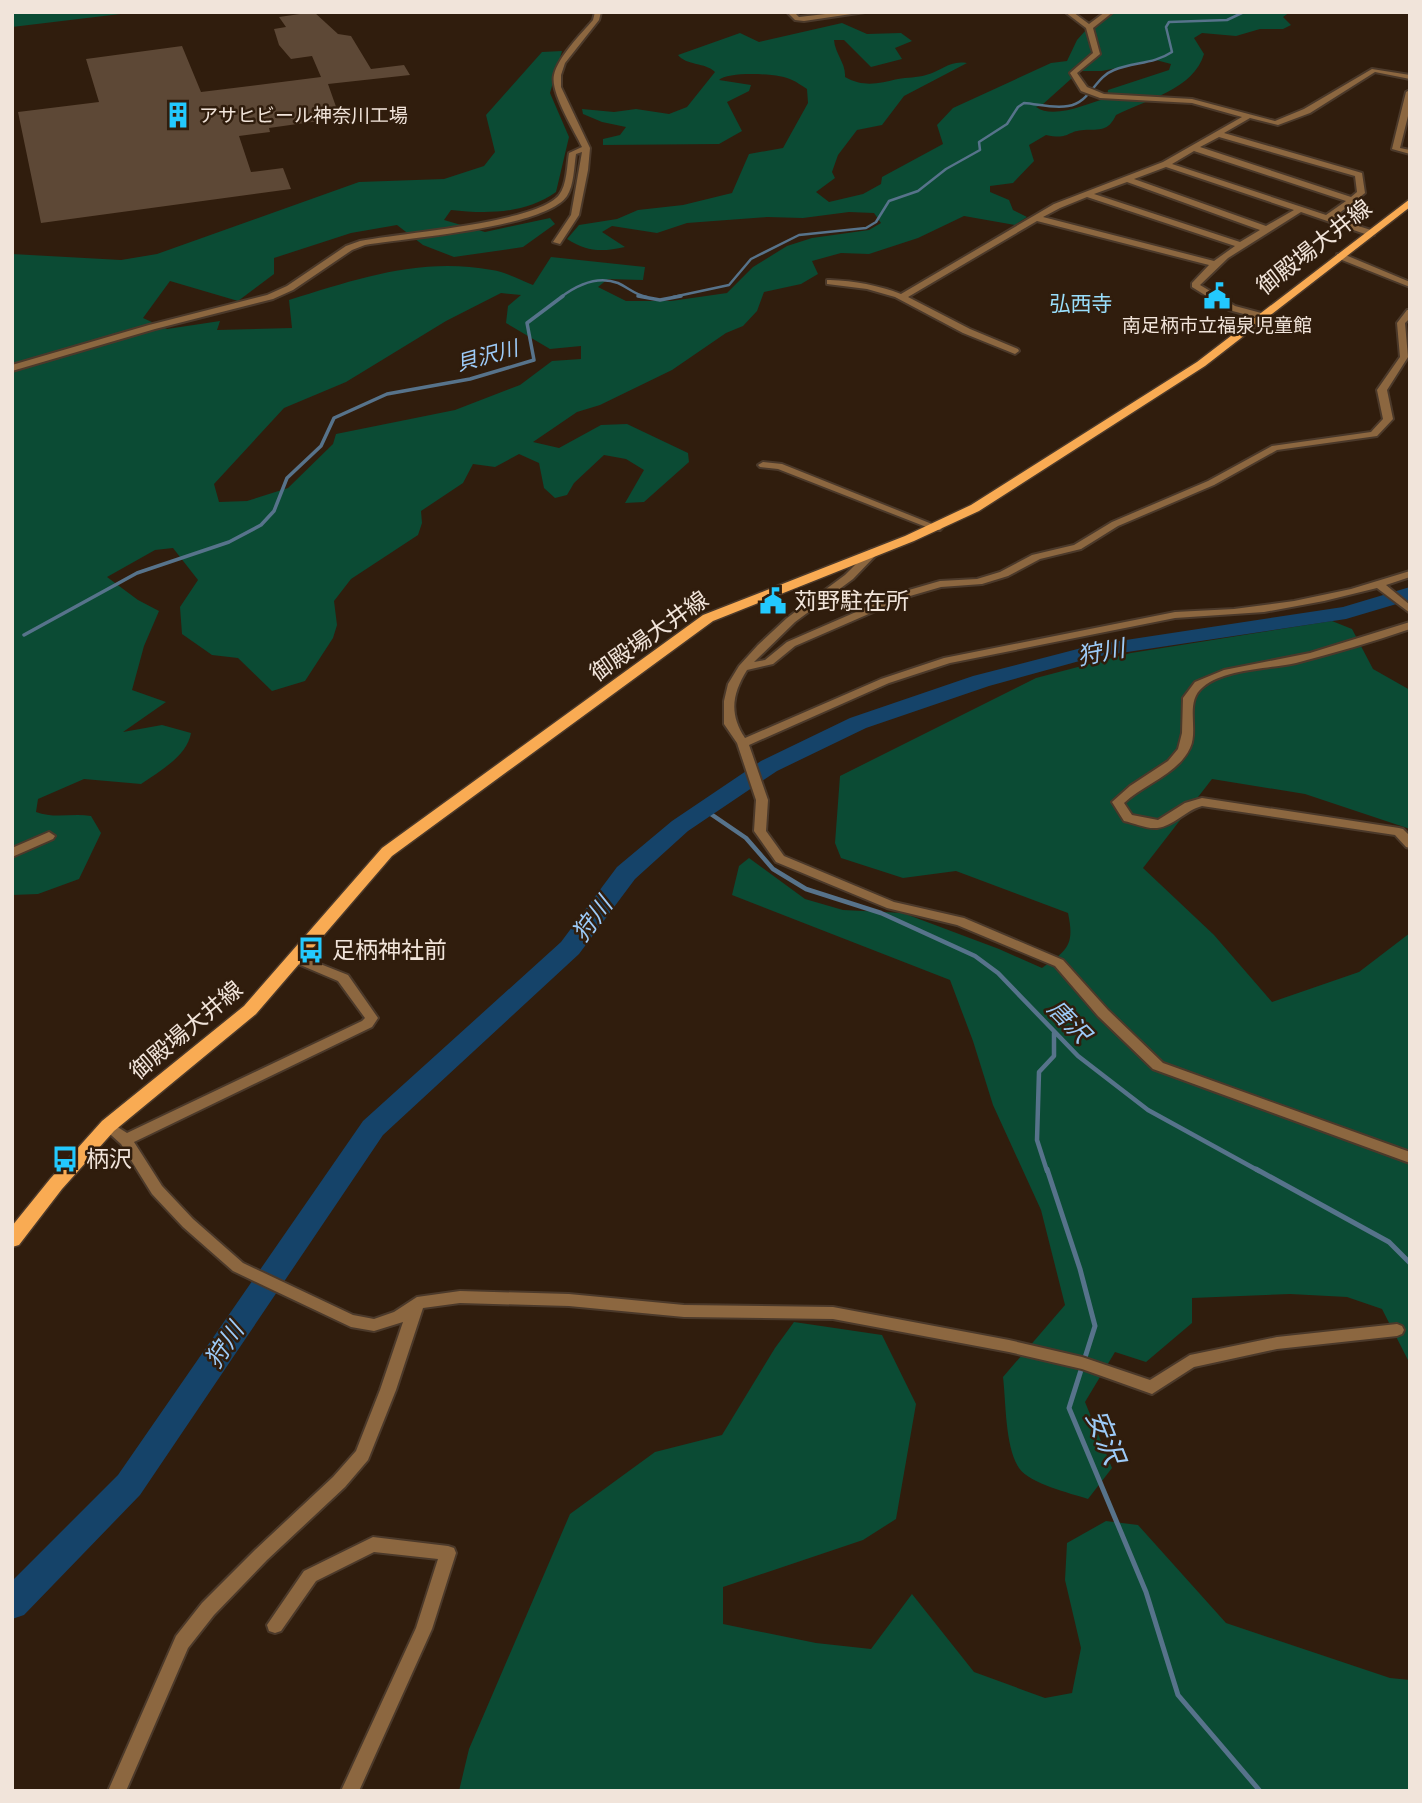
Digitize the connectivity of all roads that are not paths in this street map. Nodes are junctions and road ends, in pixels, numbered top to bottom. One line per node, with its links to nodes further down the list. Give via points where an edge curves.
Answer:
1 (598, 12): 11 (street, via 557,75 557,87)
2 (790, 12): 3 (street, via 797,19)
3 (862, 12)
4 (1068, 12): 6 (street)
5 (1110, 12): 6 (street)
6 (1089, 27): 9 (street, via 1097,54 1073,73 1088,91 1103,96 1192,101)
7 (1410, 76): 9 (street, via 1374,69 1307,111 1275,123)
8 (1410, 92): 13 (street, via 1396,149)
9 (1247, 117): 10 (street)
10 (1218, 134): 12 (street); 17 (street, via 1359,176 1362,193)
11 (586, 148): 24 (street, via 575,215); 34 (street, via 573,153 563,195 538,210 494,223 363,243 270,297)
12 (1194, 148): 14 (street); 17 (street)
13 (1410, 152)
14 (1166, 164): 15 (street); 19 (street)
15 (1127, 179): 16 (street); 22 (street)
16 (1089, 195): 20 (street); 25 (street)
17 (1352, 200): 21 (street)
18 (1410, 202): 23 (main road, 御殿場大井線)
19 (1300, 209): 21 (street); 22 (street)
20 (1036, 218): 27 (street); 30 (street)
21 (1327, 218): 23 (street)
22 (1268, 230): 25 (street)
23 (1371, 233): 26 (main road, 御殿場大井線)
24 (556, 242)
25 (1238, 244): 27 (street)
26 (1340, 256): 29 (street); 32 (main road, 御殿場大井線)
27 (1215, 264): 32 (street, via 1195,285 1232,307)
28 (830, 282): 30 (street, via 873,285)
29 (1410, 285)
30 (903, 296): 33 (street, via 962,329)
31 (1410, 313): 42 (street, via 1401,323 1404,357 1382,390 1388,419 1374,434 1275,448 1220,478 1115,524 1077,547 1036,556 978,582 940,583 906,594 791,644 769,662)
32 (1262, 316): 36 (main road, 御殿場大井線, via 1201,364)
33 (1015, 351)
34 (12, 368)
35 (763, 465): 36 (street, via 779,466)
36 (937, 528): 37 (main road, 御殿場大井線)
37 (874, 552): 42 (street, via 791,620); 47 (main road, 御殿場大井線, via 708,618 387,852)
38 (1410, 574): 39 (street)
39 (1379, 585): 40 (street); 43 (street, via 1273,607 1175,615 948,660 885,681)
40 (1410, 610)
41 (1410, 625): 45 (street, via 1280,664 1211,676 1196,686 1187,702 1186,745 1180,756 1118,802 1128,818 1150,824 1162,823 1180,809 1202,802 1399,832)
42 (743, 668): 43 (street, via 729,701 730,724)
43 (744, 747): 50 (street, via 762,800 760,831 780,859 891,905 960,921 1059,963 1102,1013 1158,1066)
44 (49, 836): 46 (street)
45 (1410, 844)
46 (12, 853)
47 (295, 958): 48 (main road, 御殿場大井線, via 250,1010); 49 (street, via 343,978 372,1018 346,1036)
48 (108, 1126): 49 (street); 51 (main road, 御殿場大井線)
49 (126, 1140): 53 (street, via 157,1190 238,1267 351,1321 374,1325 398,1317)
50 (1410, 1158)
51 (18, 1223): 52 (main road, 御殿場大井線)
52 (12, 1240)
53 (418, 1303): 54 (street, via 460,1297 569,1300 684,1311 833,1313 1082,1363 1152,1387 1190,1361 1277,1343); 56 (street, via 362,1455 208,1609 182,1642)
54 (1397, 1330)
55 (275, 1625): 57 (street, via 310,1576 373,1545 448,1553 424,1629)
56 (117, 1791)
57 (350, 1791)

